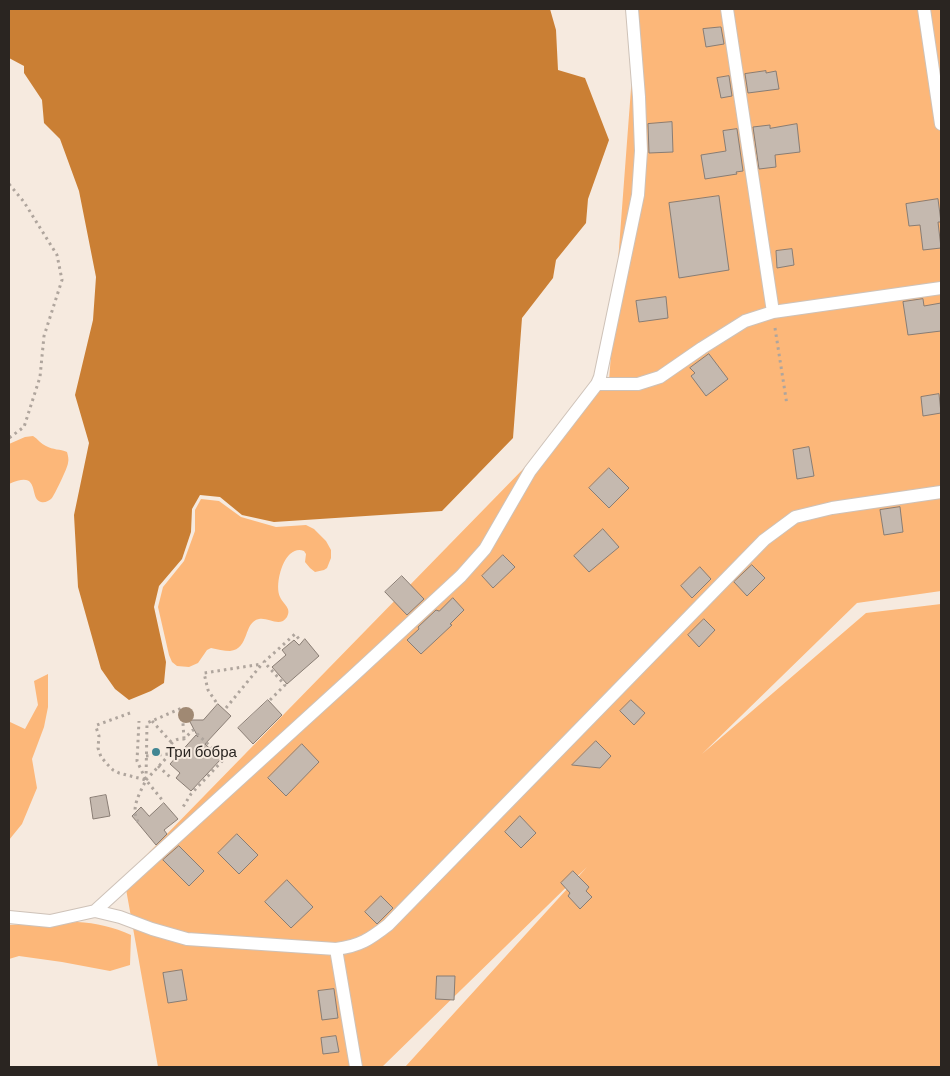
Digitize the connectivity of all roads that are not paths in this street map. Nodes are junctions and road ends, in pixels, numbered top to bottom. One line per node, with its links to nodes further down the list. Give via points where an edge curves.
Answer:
1 (632, 9): 7 (lane, via 640,151 638,194)
2 (727, 9): 6 (lane)
3 (924, 9): 4 (lane)
4 (941, 124)
5 (941, 288): 6 (lane)
6 (773, 312): 7 (lane, via 745,321 660,377 638,384)
7 (597, 384): 9 (lane, via 530,471 485,549 461,576)
8 (941, 492): 11 (lane, via 832,508 794,517 764,540 388,925 370,939)
9 (95, 911): 10 (lane, via 50,921); 11 (lane, via 187,939)
10 (9, 917)
11 (336, 949): 12 (lane)
12 (356, 1067)

